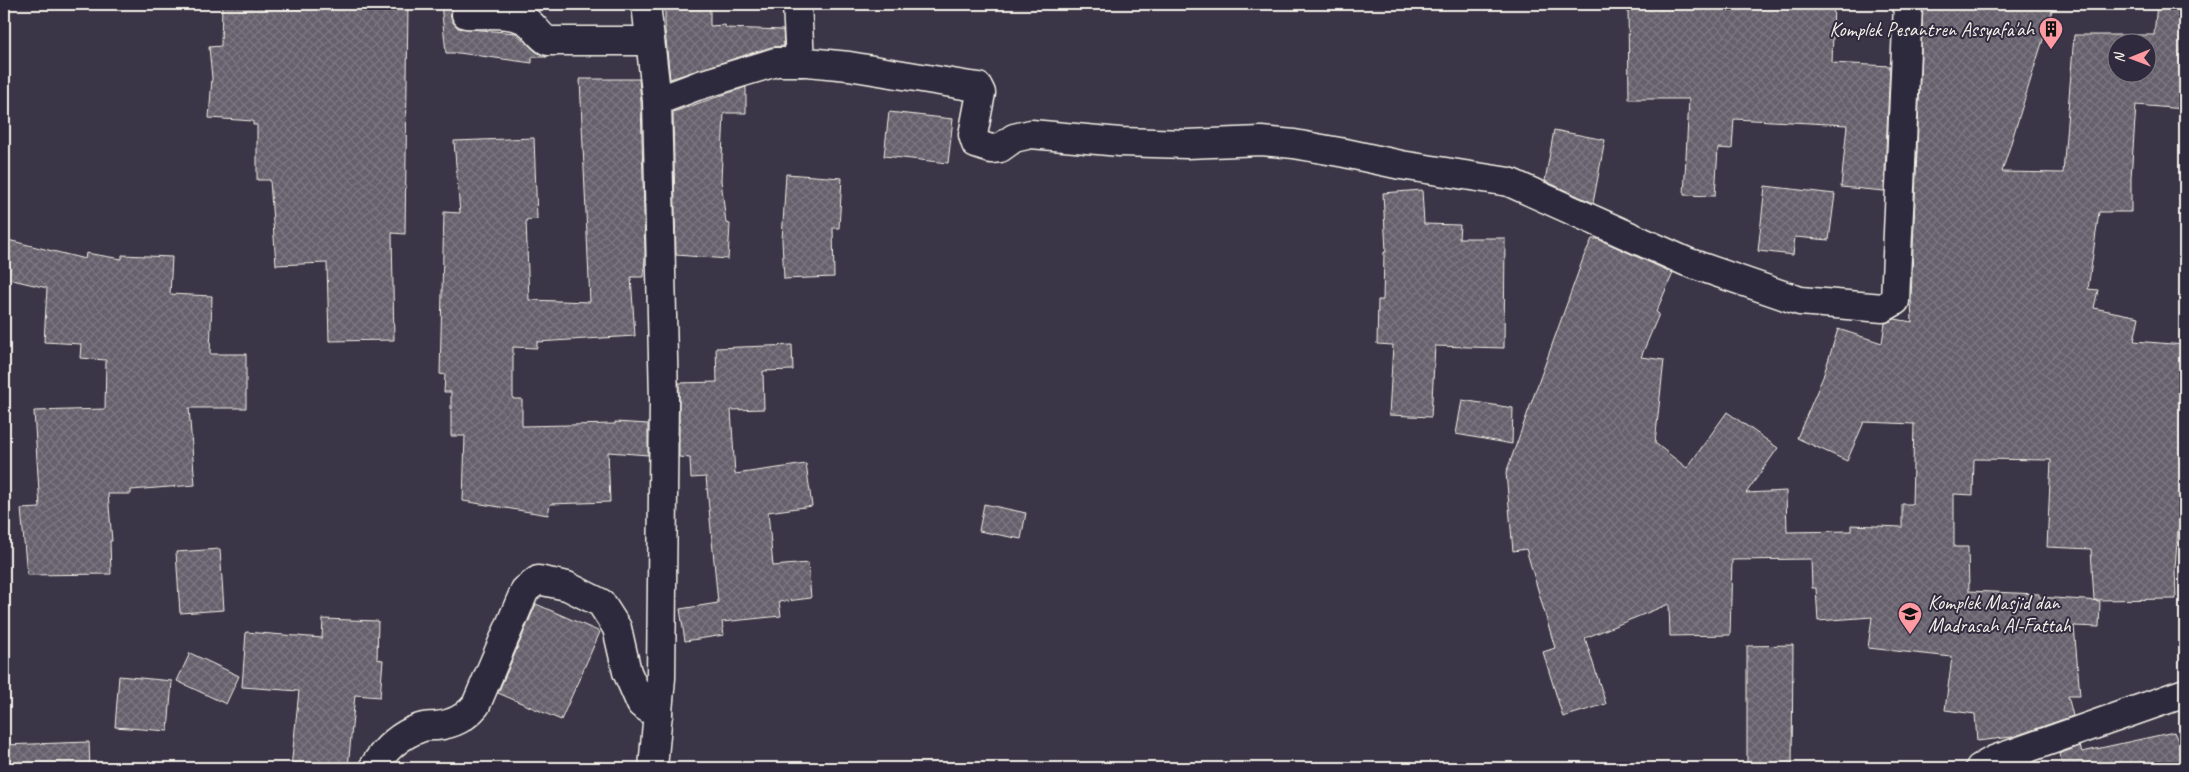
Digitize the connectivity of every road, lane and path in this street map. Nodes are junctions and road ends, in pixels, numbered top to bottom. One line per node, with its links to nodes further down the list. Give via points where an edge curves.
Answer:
1 (646, 4): 5 (street)
2 (797, 4): 6 (street)
3 (1908, 4): 6 (street, via 1895,301 1883,308 1800,301 1687,262 1509,182 1262,141 1120,142 1031,134 1014,138 1000,148 984,147 976,144 973,135 981,93 978,87 848,66)
4 (466, 14): 5 (street, via 523,19 548,41)
5 (649, 41): 7 (street)
6 (800, 62): 7 (street, via 776,62)
7 (657, 101): 9 (street, via 664,400 662,643)
8 (2185, 693): 12 (street, via 1994,760)
9 (658, 715): 10 (street, via 641,704 627,672 617,628 601,603 567,586 538,580 525,590 476,705 467,716 450,724 421,727 396,740); 11 (street)
10 (373, 768)
11 (653, 768)
12 (1980, 768)

